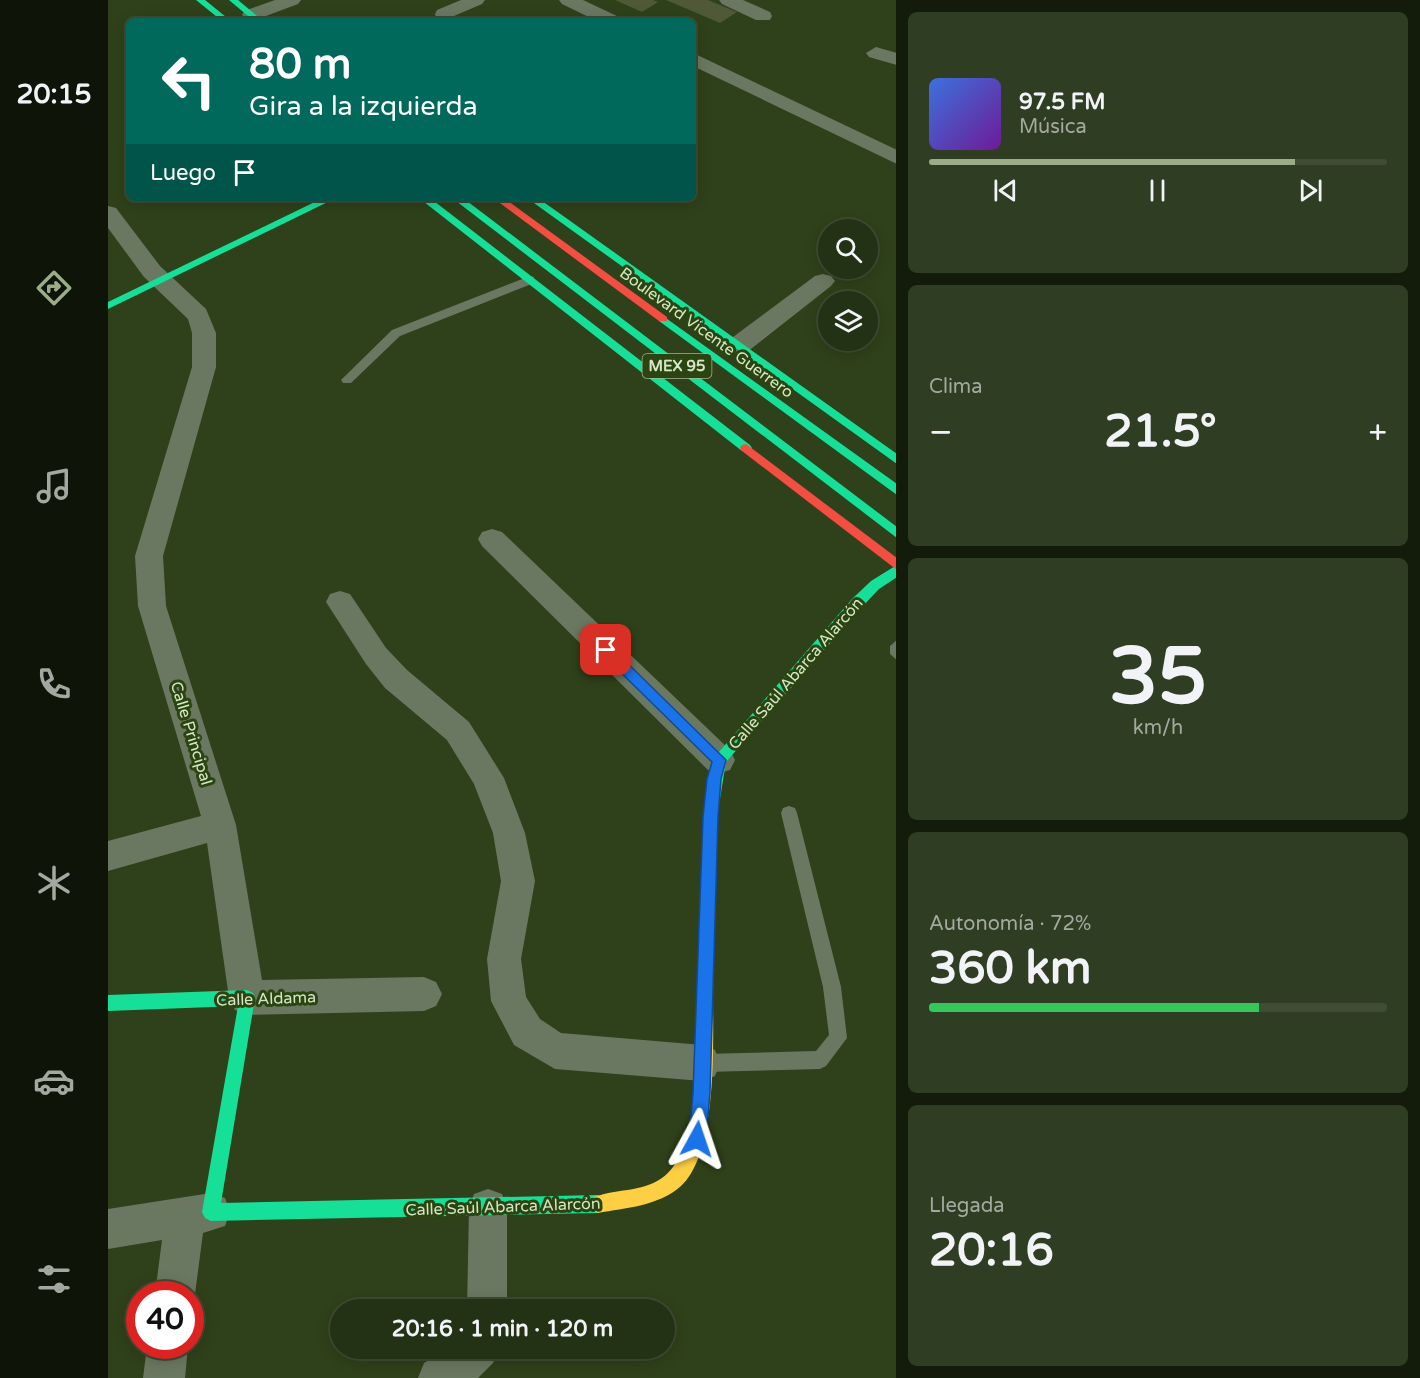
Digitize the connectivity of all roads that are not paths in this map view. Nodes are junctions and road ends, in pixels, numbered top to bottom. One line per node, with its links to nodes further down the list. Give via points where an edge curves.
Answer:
1 (200, 0): 8 (main road)
2 (233, 0): 9 (main road)
3 (292, 0): 9 (street)
4 (476, 0): 10 (street, via 444,14)
5 (567, 0): 11 (street)
6 (728, 0): 7 (street)
7 (763, 16)
8 (223, 18)
9 (255, 18)
10 (445, 18)
11 (606, 18)
12 (876, 53): 13 (street)
13 (896, 58)
14 (696, 60): 15 (street)
15 (896, 158)
16 (325, 201): 22 (main road)
17 (428, 201): 23 (main road)
18 (461, 201): 30 (main road, MEX 95)
19 (502, 201): 29 (main road, Boulevard Vicente Guerrero / MEX 95)
20 (536, 201): 26 (main road)
21 (108, 213): 22 (street, Calle Principal)
22 (159, 279): 25 (main road); 37 (street, Calle Principal, via 197,311 206,335 204,367 149,556 152,606)
23 (530, 280): 27 (lane, via 396,333); 32 (main road)
24 (822, 280): 26 (street)
25 (108, 306)
26 (738, 346): 28 (main road)
27 (347, 380)
28 (896, 459)
29 (896, 490)
30 (896, 533)
31 (492, 539): 35 (street)
32 (896, 567)
33 (896, 569): 35 (main road, Calle Saúl Abarca Alarcón, via 857,601)
34 (340, 602): 42 (street, via 396,680 458,731 488,778 509,833 518,881 504,958 509,1000 527,1032 555,1051)
35 (719, 760): 42 (main road, Calle Saúl Abarca Alarcón, via 710,817)
36 (789, 813): 42 (lane, via 832,987 838,1038 820,1060)
37 (220, 825): 38 (street); 40 (street, Calle Principal)
38 (108, 856)
39 (424, 994): 40 (street, Calle Aldama)
40 (248, 998): 41 (main road, Calle Aldama); 44 (main road, Calle Principal)
41 (108, 1003)
42 (702, 1063): 43 (main road, Calle Saúl Abarca Alarcón, via 697,1139 678,1178 650,1195 598,1204)
43 (488, 1208): 44 (main road, Calle Saúl Abarca Alarcón); 47 (street)
44 (198, 1214): 45 (street, Calle Saúl Abarca Alarcón); 46 (street, Calle Principal)
45 (108, 1229)
46 (179, 1281)
47 (488, 1299)
48 (166, 1359): 50 (street)
49 (468, 1359): 51 (street)
50 (164, 1378)
51 (439, 1378)

